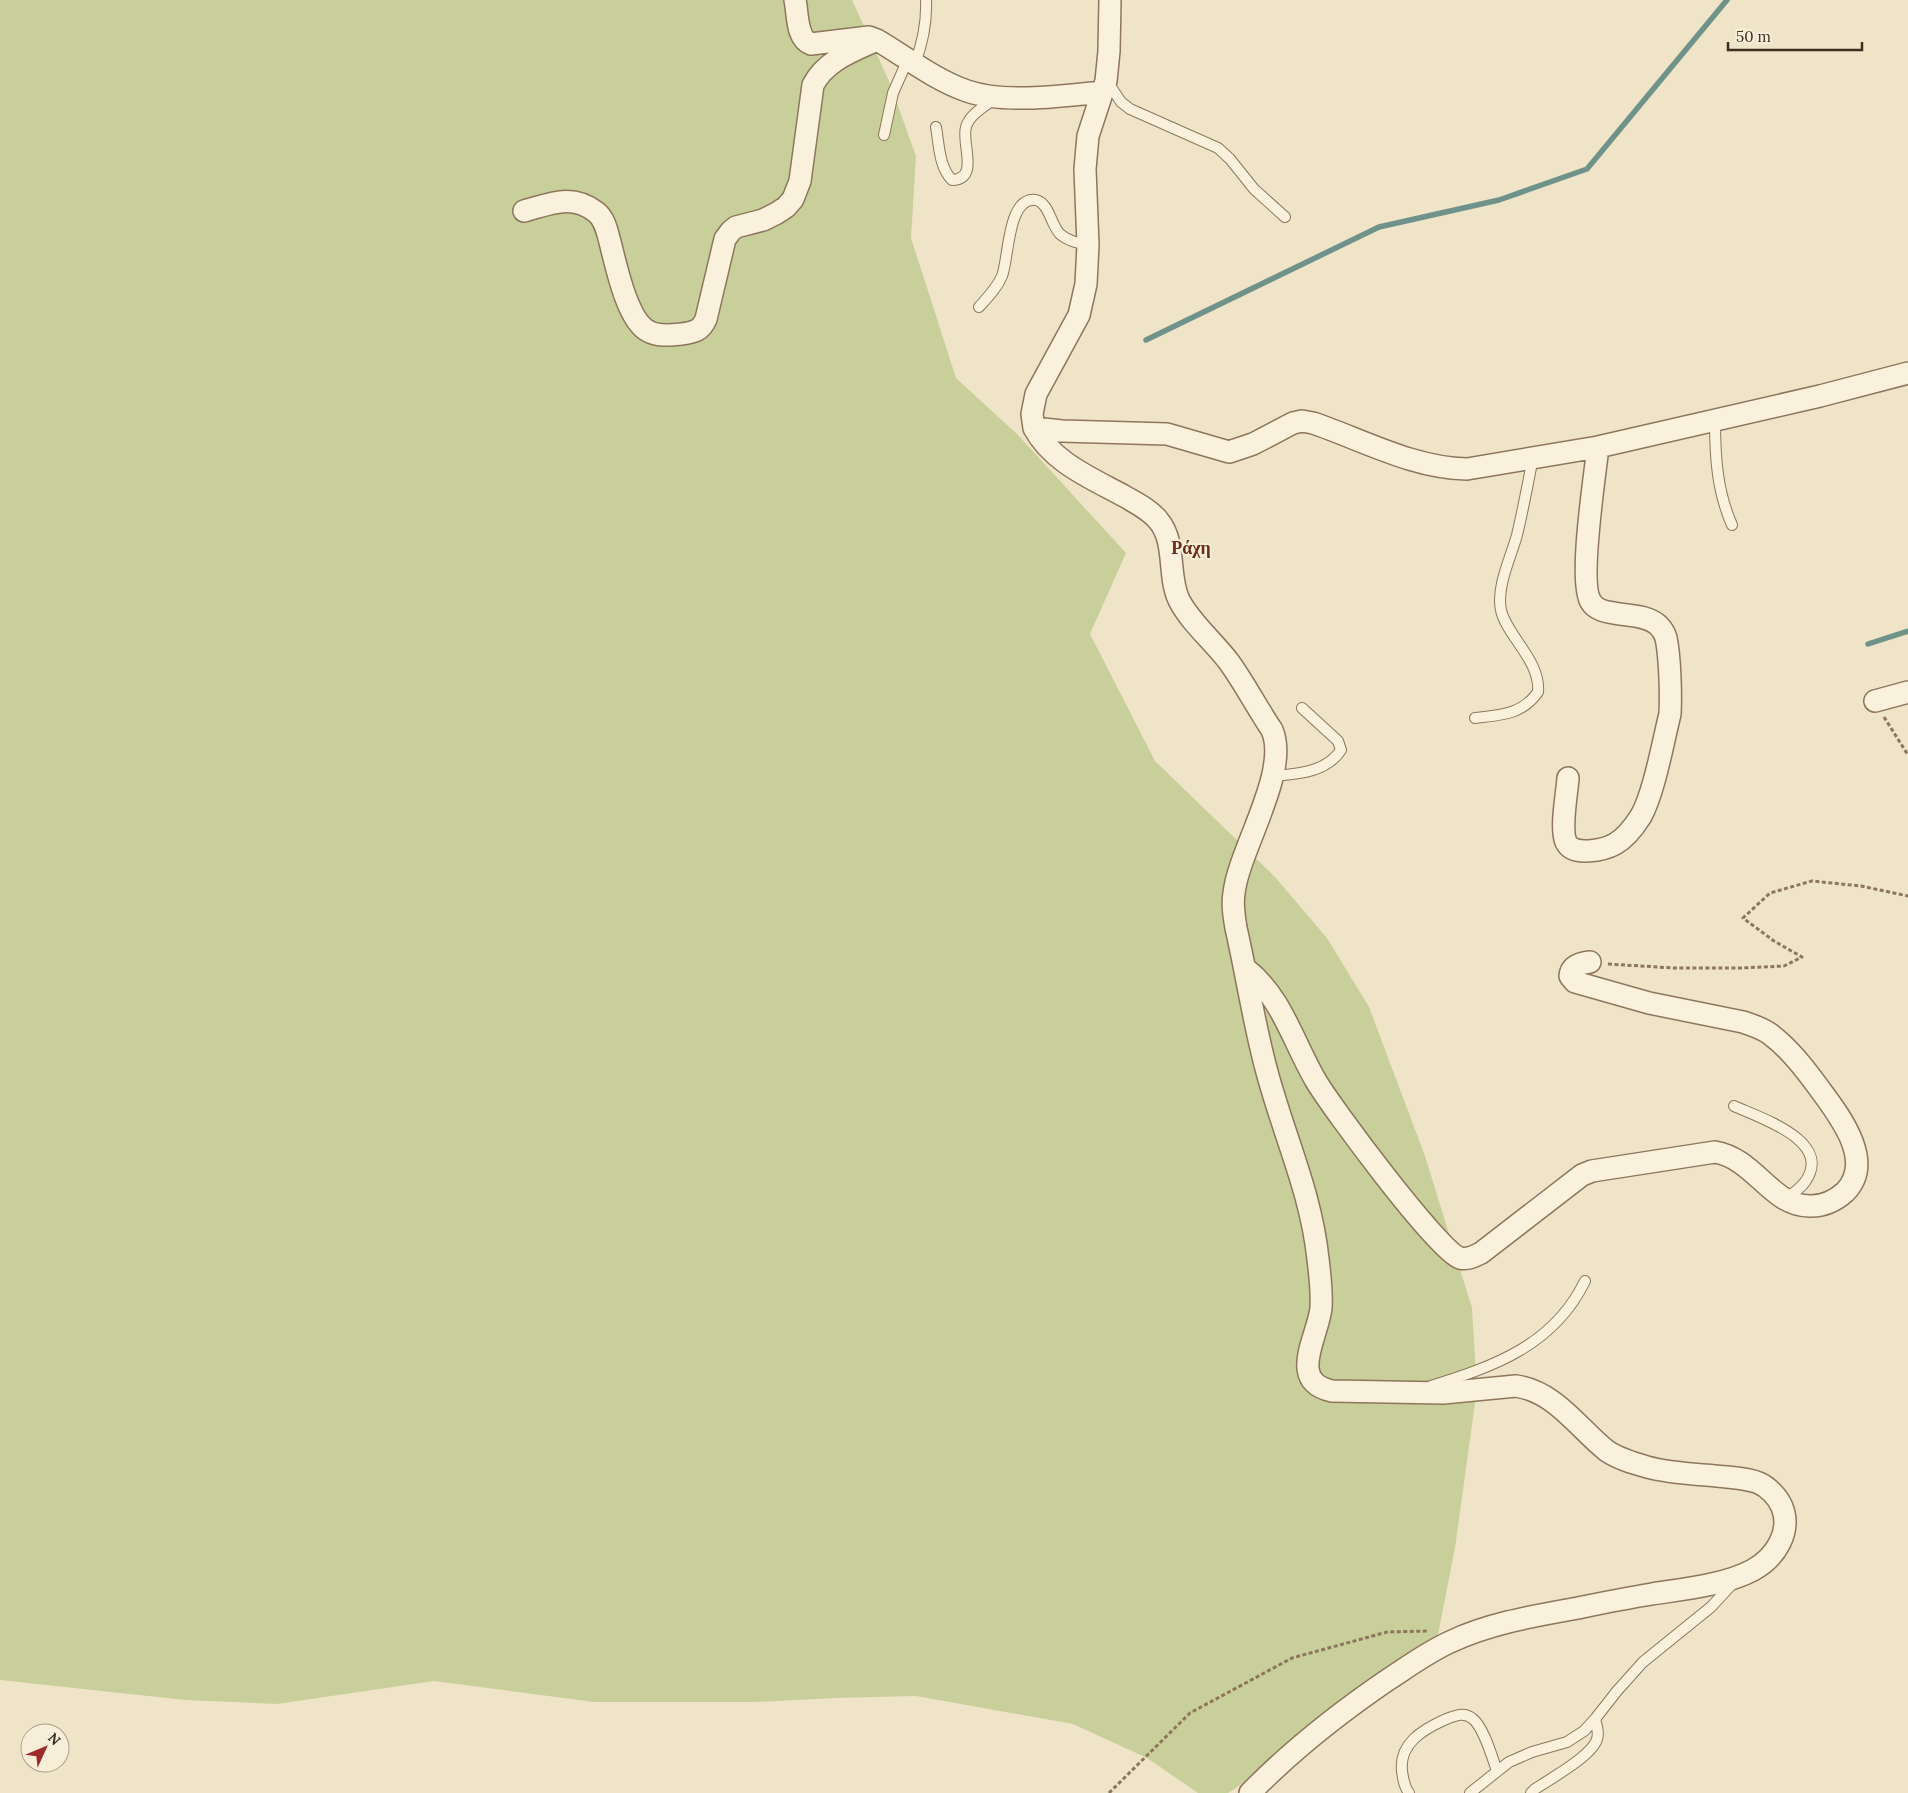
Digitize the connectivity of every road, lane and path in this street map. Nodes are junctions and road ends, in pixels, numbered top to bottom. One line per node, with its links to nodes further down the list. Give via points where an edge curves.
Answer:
1 (795, 0): 4 (street, via 800,34 807,42 861,37)
2 (926, 0): 5 (lane, via 922,44)
3 (1110, 0): 6 (street, via 1109,51)
4 (877, 40): 5 (street); 10 (street, via 837,59 818,76 813,85 797,191 786,207 763,220 742,225 725,239 706,319 695,332 658,335 641,326 633,315 622,285 604,222 596,212 577,201)
5 (912, 61): 7 (street, via 952,85 969,92); 9 (lane, via 893,93)
6 (1104, 86): 7 (street, via 1040,97); 11 (lane, via 1130,108 1218,148 1254,189); 12 (street, via 1088,136 1085,168)
7 (996, 96): 8 (lane, via 965,128 968,165 963,177 952,180 946,173)
8 (936, 127)
9 (884, 135)
10 (524, 211)
11 (1285, 217)
12 (1088, 245): 13 (lane, via 1073,242 1060,234 1046,208 1037,200 1024,204 1016,212 1011,225 1003,274); 16 (street, via 1086,284 1079,315 1036,394 1032,414)
13 (979, 307)
14 (1908, 373): 15 (street)
15 (1715, 420): 17 (street); 19 (lane, via 1716,471)
16 (1034, 428): 18 (street, via 1168,434 1229,452 1302,421 1404,457 1447,468 1467,469); 25 (street, via 1049,449 1067,463 1146,508 1160,522 1167,535 1179,602 1229,663 1276,738)
17 (1598, 447): 18 (street); 26 (street, via 1589,524 1588,596 1596,608 1650,620 1662,630 1666,636 1670,714 1642,814 1625,836 1614,844 1581,851 1567,845 1564,828)
18 (1532, 457): 23 (lane, via 1502,587 1500,609 1531,666 1538,692 1515,712)
19 (1732, 524)
20 (1908, 692): 21 (street)
21 (1875, 701): 24 (path)
22 (1302, 708): 25 (lane, via 1338,741 1341,750 1328,763 1307,772)
23 (1476, 718)
24 (1908, 755)
25 (1272, 776): 29 (street, via 1234,893 1236,928)
26 (1568, 778)
27 (1908, 896): 28 (path, via 1861,886 1812,882 1770,894 1743,918 1774,942 1802,957 1784,966 1674,968)
28 (1590, 962): 31 (street, via 1573,968 1570,976 1575,982 1649,1003 1757,1027 1784,1046 1813,1080 1849,1134 1855,1152 1855,1176 1844,1193 1821,1206 1801,1206)
29 (1246, 969): 31 (street, via 1274,1000 1317,1082 1339,1114 1411,1208 1441,1242 1461,1258 1481,1253 1572,1181 1592,1172 1714,1152 1743,1163); 33 (street, via 1267,1072 1304,1184 1318,1252 1321,1308 1307,1362 1308,1373 1322,1389 1332,1391)
30 (1734, 1106): 31 (lane, via 1790,1133 1807,1147 1811,1162 1809,1174 1804,1183)
31 (1784, 1200)
32 (1585, 1281): 33 (lane, via 1569,1310 1556,1324 1515,1353 1480,1369)
33 (1411, 1392): 34 (street, via 1528,1388 1557,1405 1608,1452 1619,1458 1649,1468 1759,1483 1777,1498 1782,1507 1784,1532 1774,1553 1764,1563)
34 (1738, 1576): 36 (lane, via 1711,1607 1634,1672); 38 (street, via 1521,1618 1449,1642 1337,1716 1304,1742)
35 (1432, 1631): 39 (path, via 1387,1632 1292,1658 1190,1713)
36 (1595, 1719): 37 (lane, via 1567,1742 1532,1752); 42 (lane, via 1597,1740 1592,1748)
37 (1497, 1771): 40 (lane, via 1478,1724 1470,1716 1454,1716 1420,1733 1404,1751 1402,1778); 41 (lane)
38 (1258, 1789)
39 (1109, 1793)
40 (1409, 1793)
41 (1470, 1793)
42 (1531, 1793)

